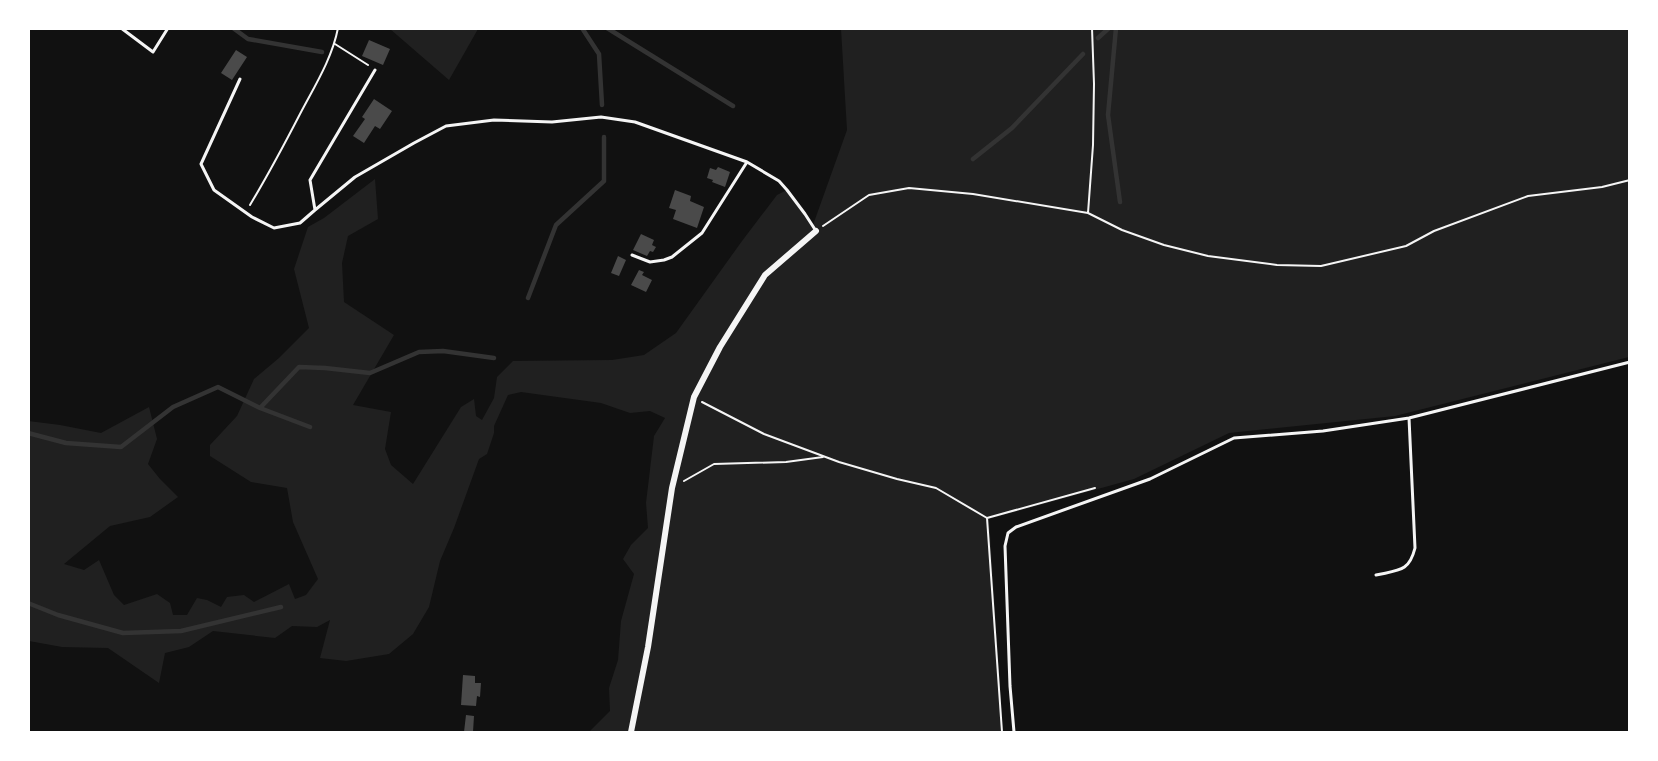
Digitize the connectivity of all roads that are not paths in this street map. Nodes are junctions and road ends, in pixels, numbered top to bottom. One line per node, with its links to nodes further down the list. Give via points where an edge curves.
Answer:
1 (121, 28): 2 (lane, via 153,52)
2 (168, 28)
3 (375, 70): 6 (lane, via 310,180)
4 (240, 80): 6 (lane, via 201,164 214,190 274,228 300,223)
5 (747, 162): 6 (lane, via 635,122 601,117 552,122 494,120 446,126 355,177); 7 (lane, via 788,190); 8 (lane, via 702,233 664,260 650,262)
6 (315, 210)
7 (816, 231): 12 (street, via 765,275 694,397 672,488)
8 (632, 255)
9 (1629, 363): 10 (lane)
10 (1409, 418): 11 (lane, via 1415,548 1412,561 1401,570); 13 (lane, via 1323,431 1234,438 1150,479 1008,533 1005,546)
11 (1376, 575)
12 (631, 732)
13 (1014, 732)

